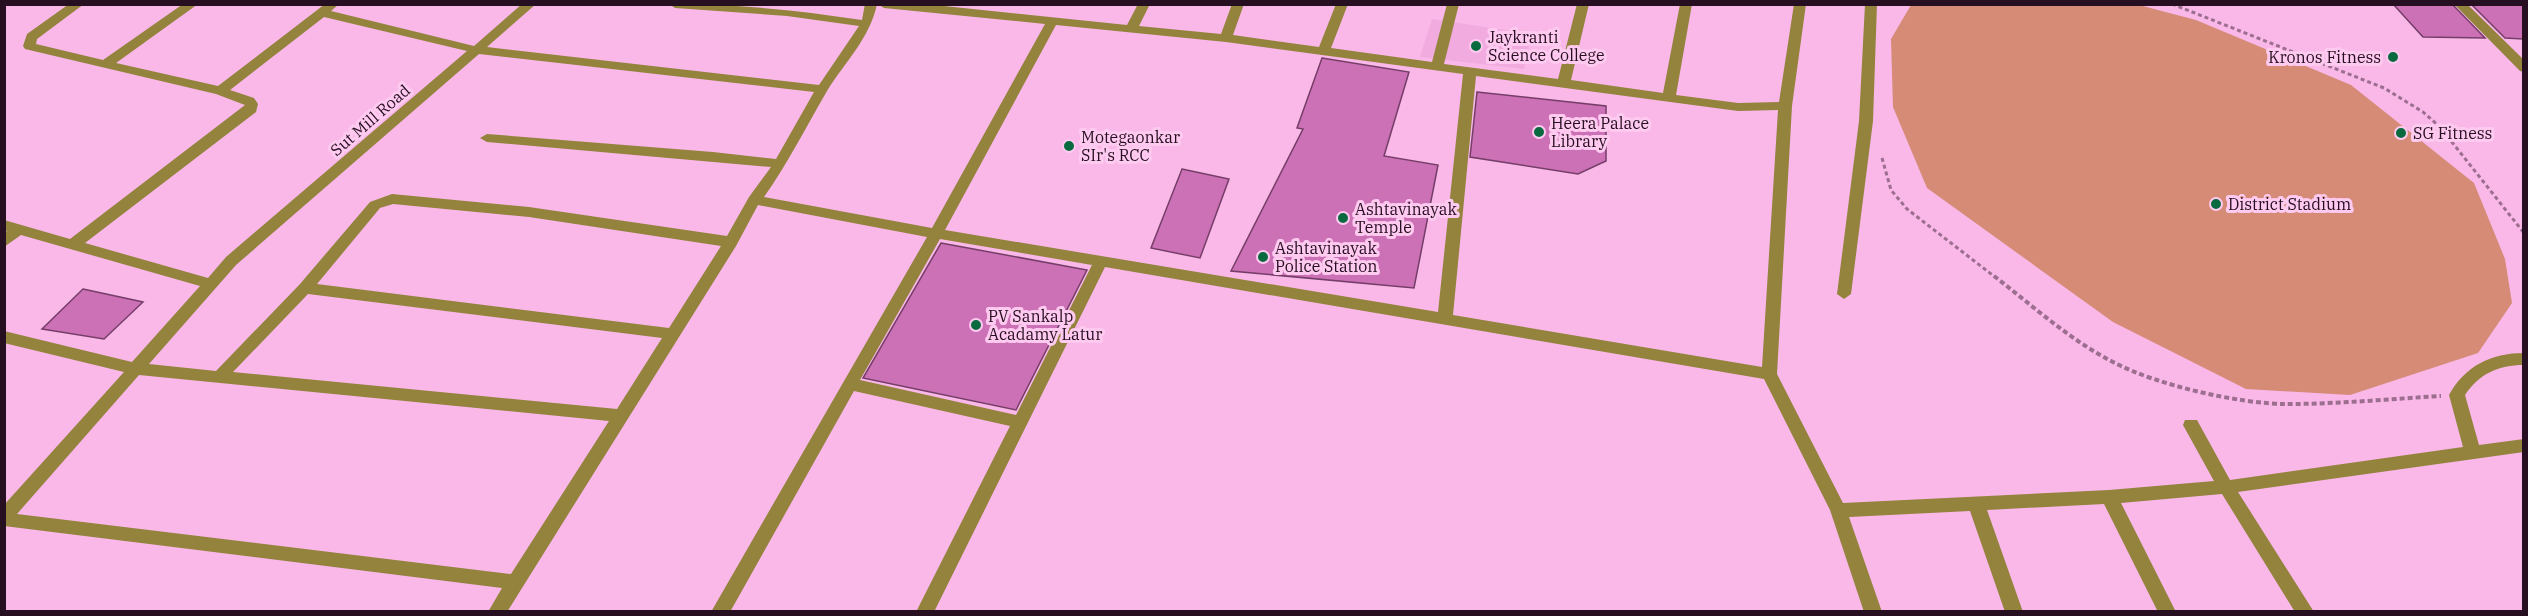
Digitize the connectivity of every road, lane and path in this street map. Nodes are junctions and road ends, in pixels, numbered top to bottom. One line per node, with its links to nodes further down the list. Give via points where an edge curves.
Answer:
1 (78, 4): 27 (street, via 31,37 29,46)
2 (192, 4): 27 (street)
3 (333, 4): 20 (street)
4 (530, 4): 25 (street, Sut Mill Road)
5 (675, 4): 19 (street)
6 (871, 4): 22 (street)
7 (884, 4): 18 (street)
8 (1144, 4): 23 (street)
9 (1238, 4): 24 (street)
10 (1342, 4): 26 (street)
11 (1453, 4): 28 (street)
12 (1583, 4): 31 (street)
13 (1686, 4): 34 (street)
14 (1800, 4): 35 (street)
15 (1871, 4): 49 (street, via 1866,121)
16 (2172, 4): 41 (path, via 2404,99 2440,127)
17 (2460, 4): 29 (street)
18 (963, 7): 21 (street)
19 (766, 8): 22 (street)
20 (322, 13): 25 (street); 33 (street)
21 (1053, 20): 23 (street); 42 (street)
22 (867, 24): 32 (street)
23 (1132, 27): 24 (street)
24 (1226, 38): 26 (street)
25 (477, 50): 32 (street); 47 (street, Sut Mill Road, via 231,261)
26 (1323, 52): 28 (street)
27 (105, 64): 33 (street)
28 (1437, 66): 30 (street)
29 (2523, 68)
30 (1470, 71): 31 (street); 50 (street)
31 (1564, 81): 34 (street)
32 (822, 88): 38 (street)
33 (220, 91): 45 (street, via 249,101 251,109)
34 (1669, 97): 35 (street, via 1738,107)
35 (1785, 106): 55 (street)
36 (487, 138): 38 (street)
37 (1881, 149): 58 (path, via 1891,190 1907,209 2041,314 2116,364 2169,383 2285,404)
38 (780, 164): 39 (street)
39 (754, 200): 42 (street); 44 (street)
40 (11, 227): 43 (street); 45 (street)
41 (2523, 233)
42 (936, 234): 46 (street); 57 (street)
43 (4, 242)
44 (731, 242): 48 (street, via 529,212 392,199 375,205); 51 (street)
45 (72, 245): 47 (street)
46 (1100, 263): 50 (street); 60 (street)
47 (212, 284): 54 (street, Sut Mill Road)
48 (305, 288): 51 (street); 56 (street)
49 (1844, 294)
50 (1445, 318): 55 (street)
51 (672, 334): 59 (street)
52 (4, 337): 54 (street)
53 (2523, 359): 58 (street, via 2497,362 2475,371)
54 (137, 369): 56 (street); 68 (street, Sut Mill Road)
55 (1768, 374): 67 (street)
56 (219, 376): 59 (street)
57 (850, 384): 60 (street); 71 (street)
58 (2457, 395): 63 (street)
59 (619, 416): 69 (street)
60 (1020, 422): 72 (street)
61 (2191, 425): 64 (street)
62 (2523, 445): 63 (street)
63 (2473, 452): 64 (street)
64 (2226, 487): 65 (street); 76 (street)
65 (2109, 497): 66 (street); 75 (street)
66 (1976, 502): 67 (street); 74 (street)
67 (1838, 510): 73 (street)
68 (4, 518): 69 (street)
69 (516, 582): 70 (street)
70 (497, 612)
71 (720, 612)
72 (925, 612)
73 (1873, 612)
74 (2014, 612)
75 (2167, 612)
76 (2305, 612)

